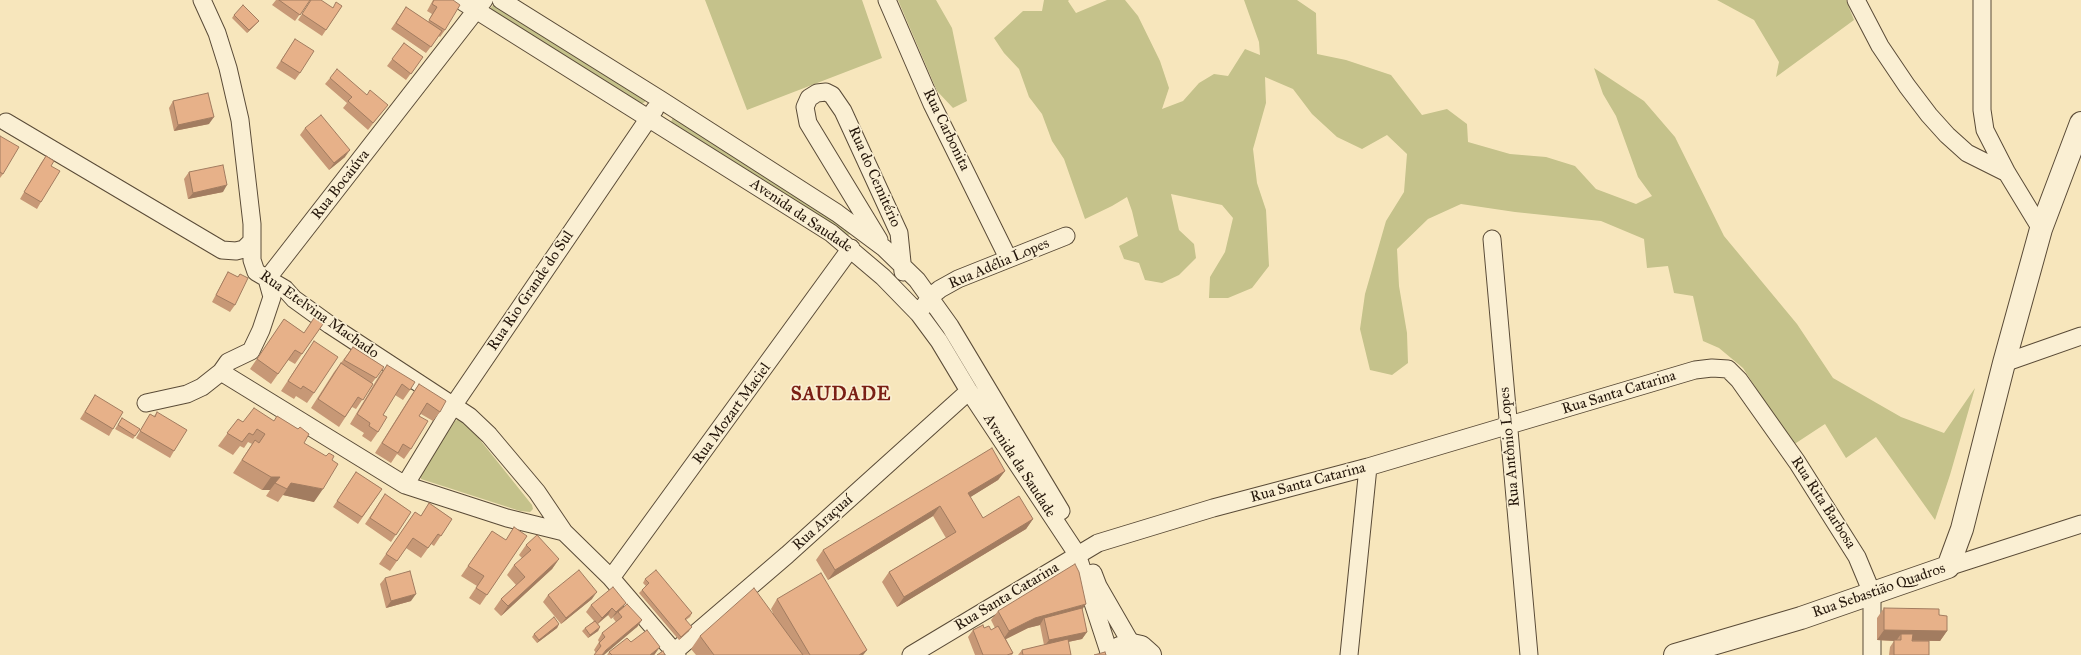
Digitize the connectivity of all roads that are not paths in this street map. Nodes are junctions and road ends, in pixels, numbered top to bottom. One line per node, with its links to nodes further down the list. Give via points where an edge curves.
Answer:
1 (202, 0): 16 (street, Rua Etelvina Machado, via 217,33 240,120)
2 (460, 0): 7 (street, Avenida da Saudade)
3 (501, 0): 8 (street, Avenida da Saudade)
4 (887, 0): 19 (street, Rua Carbonita, via 932,104)
5 (1856, 0): 12 (street, via 1880,46 1907,86 1942,130 1967,153)
6 (1982, 0): 12 (street, via 1982,110 1985,130)
7 (480, 5): 9 (street, Avenida da Saudade); 22 (street, Rua Bocaiúva)
8 (661, 100): 9 (street, Rua Rio Grande do Sul); 18 (street, Avenida da Saudade, via 837,213)
9 (649, 118): 17 (street, Avenida da Saudade, via 831,232); 32 (street, Rua Rio Grande do Sul)
10 (6, 122): 16 (street, via 222,250 244,249)
11 (2081, 123): 13 (street)
12 (2007, 173): 13 (street)
13 (2041, 229): 27 (street)
14 (1066, 236): 19 (street, Rua Adélia Lopes)
15 (1492, 239): 33 (street, Rua Antônio Lopes)
16 (252, 241): 22 (street, Rua Etelvina Machado, via 252,260 256,272)
17 (851, 248): 21 (street, Avenida da Saudade); 40 (street, Rua Mozart Maciel)
18 (884, 248): 20 (street, Avenida da Saudade); 20 (street, Rua do Cemitério, via 808,123 805,107 809,98 817,93 826,92 832,95 843,111 899,233); 21 (street)
19 (1008, 258): 23 (street, Rua Adélia Lopes, via 958,279)
20 (903, 266): 23 (street, Avenida da Saudade); 24 (street, Rua do Cemitério)
21 (883, 277): 24 (street, Avenida da Saudade)
22 (267, 279): 29 (street, via 272,297 251,351 228,362); 32 (street, Rua Etelvina Machado, via 285,289 294,299 330,325)
23 (930, 297): 25 (street, Rua Adélia Lopes); 38 (street, Avenida da Saudade, via 950,326)
24 (903, 298): 25 (street, Avenida da Saudade)
25 (919, 314): 30 (street, Avenida da Saudade, via 939,341)
26 (2081, 336): 27 (street)
27 (2004, 362): 39 (street, via 1962,529)
28 (1728, 369): 33 (street, Rua Santa Catarina, via 1695,370); 41 (street, Rua Rita Barbosa, via 1739,380 1833,517 1857,557)
29 (221, 372): 31 (street, via 202,387 187,394); 35 (street)
30 (969, 391): 38 (street, Avenida da Saudade); 43 (street, Rua Araçuaí)
31 (146, 403)
32 (453, 406): 35 (street, Rua Rio Grande do Sul); 37 (street, Rua Etelvina Machado, via 469,416 494,440 537,492)
33 (1508, 426): 34 (street, Rua Santa Catarina); 47 (street, Rua Antônio Lopes)
34 (1368, 467): 38 (street, Rua Santa Catarina, via 1213,508 1098,543); 46 (street)
35 (405, 485): 37 (street, via 500,516)
36 (2081, 524): 39 (street, Rua Sebastião Quadros)
37 (564, 532): 40 (street, Rua Etelvina Machado)
38 (1081, 552): 42 (street, Avenida da Saudade, via 1098,586); 44 (street, Rua Santa Catarina); 45 (street, Avenida da Saudade)
39 (1948, 567): 41 (street, Rua Sebastião Quadros)
40 (611, 578): 43 (street, Rua Etelvina Machado)
41 (1872, 593): 48 (street, Rua Sebastião Quadros, via 1801,618); 49 (street, Rua Rita Barbosa)
42 (1141, 650): 45 (street, via 1120,648)
43 (676, 654)
44 (911, 655)
45 (1111, 655)
46 (1350, 655)
47 (1529, 655)
48 (1675, 655)
49 (1872, 655)

